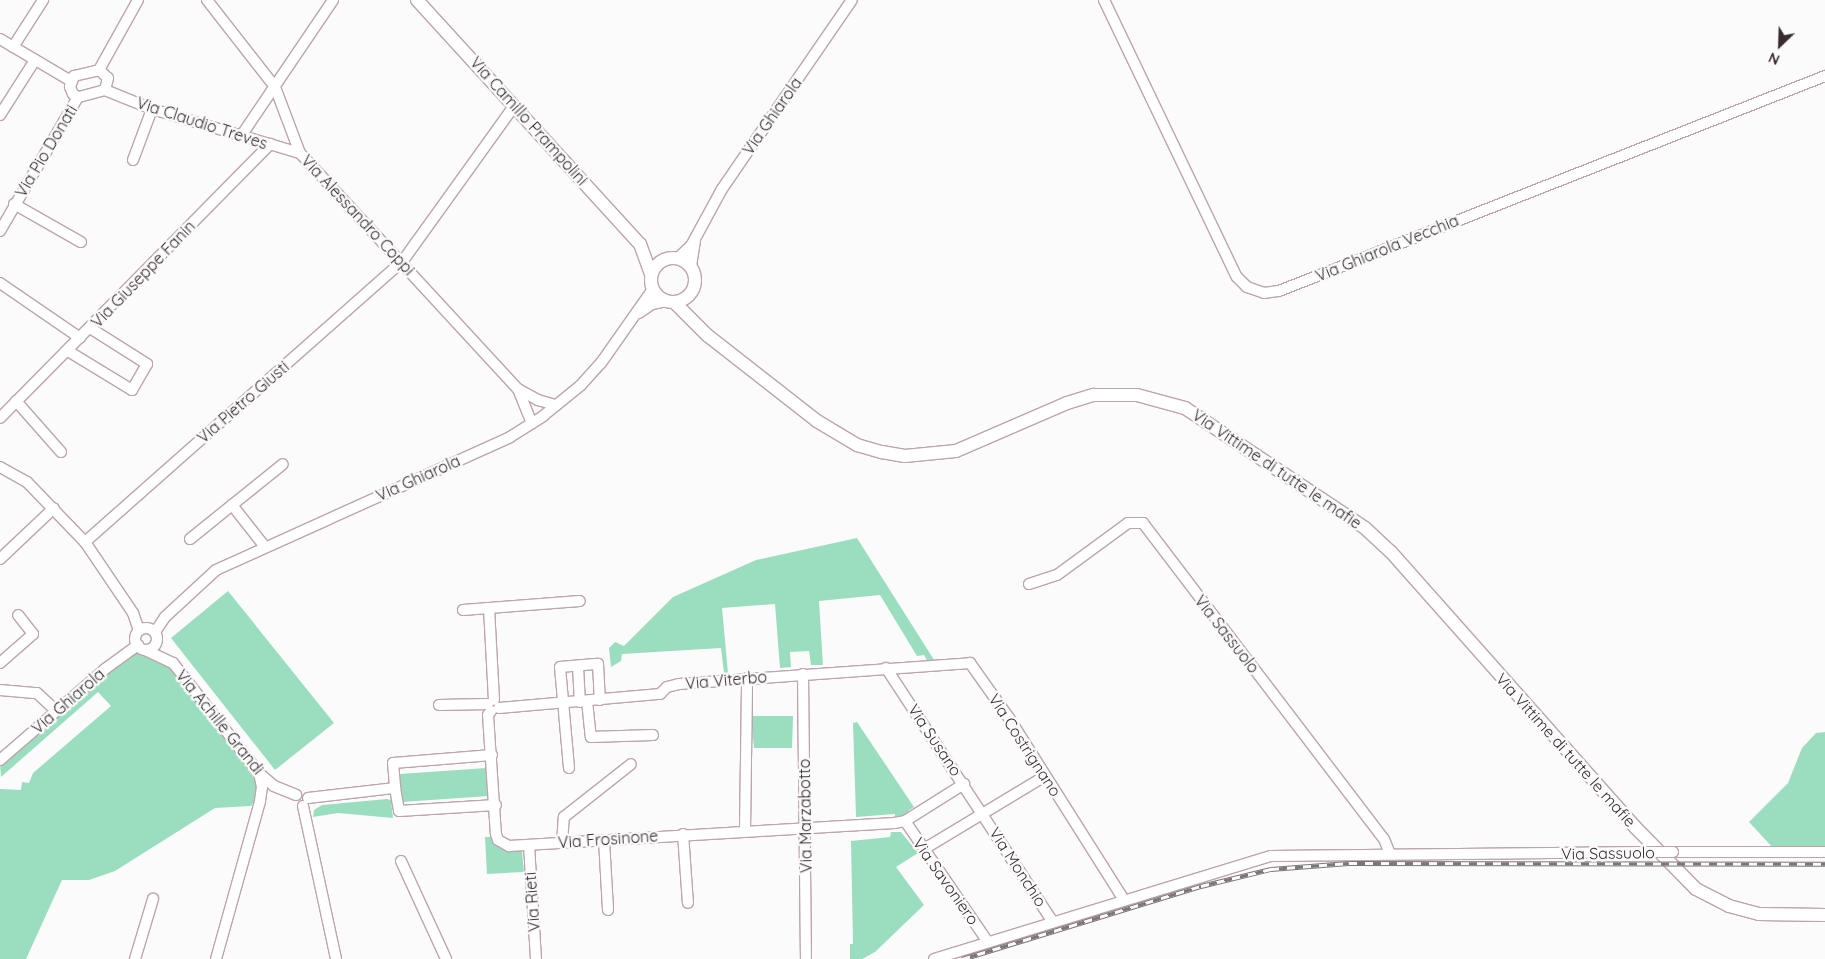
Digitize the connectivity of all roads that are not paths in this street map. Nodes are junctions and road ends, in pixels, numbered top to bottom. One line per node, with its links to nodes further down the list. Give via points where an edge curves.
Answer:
1 (43, 0): 9 (street)
2 (138, 0): 11 (street)
3 (207, 0): 14 (street, Via Alessandro Coppi)
4 (333, 0): 14 (street)
5 (417, 0): 17 (main road, Via Camillo Prampolini)
6 (852, 0): 26 (street, Via Ghiarola, via 722,189)
7 (1104, 0): 12 (street, Via Ghiarola Vecchia, via 1238,277 1246,287 1264,293 1279,291)
8 (0, 39): 9 (street)
9 (13, 47): 10 (street)
10 (35, 60): 13 (street); 19 (street)
11 (99, 70): 13 (street, Via Pio Donati, via 74,76); 15 (street, via 108,78)
12 (1825, 76)
13 (71, 81): 16 (street, Via Pio Donati, via 71,91)
14 (275, 86): 20 (street); 22 (street, Via Alessandro Coppi)
15 (105, 90): 16 (street, Via Pio Donati); 18 (street, Via Claudio Treves)
16 (78, 97): 24 (street, Via Pio Donati)
17 (515, 105): 28 (main road, Via Camillo Prampolini); 30 (street, Via Pietro Giusti)
18 (152, 109): 20 (street, Via Claudio Treves); 23 (street)
19 (0, 115)
20 (241, 136): 21 (street, Via Claudio Treves)
21 (270, 144): 22 (street, Via Claudio Treves); 38 (street, Via Giuseppe Fanin)
22 (300, 153): 30 (street, Via Alessandro Coppi)
23 (133, 160)
24 (14, 204): 25 (street, Via Pio Donati); 27 (street)
25 (0, 231)
26 (696, 235): 29 (street, Via Ghiarola); 31 (street, Via Ghiarola)
27 (81, 242)
28 (640, 244): 29 (main road, Via Camillo Prampolini); 32 (main road, Via Camillo Prampolini)
29 (671, 258): 31 (main road); 32 (main road)
30 (402, 262): 42 (street, Via Alessandro Coppi); 53 (street, Via Pietro Giusti)
31 (691, 266): 35 (main road, via 695,279)
32 (651, 274): 34 (main road)
33 (0, 283): 40 (street)
34 (653, 289): 36 (main road); 37 (street, Via Ghiarola)
35 (692, 291): 36 (main road); 39 (main road, Via Vittime di tutte le mafie, via 692,306)
36 (670, 302): 37 (street, via 652,304); 39 (main road, Via Vittime di tutte le mafie)
37 (634, 317): 44 (street, Via Ghiarola, via 596,368)
38 (90, 328): 40 (street, Via Giuseppe Fanin); 41 (street, via 147,364 132,390)
39 (707, 335): 104 (main road, Via Vittime di tutte le mafie, via 838,435 882,452 913,456 956,451 1067,403 1094,395 1137,395 1185,408 1365,528 1426,591 1635,828 1696,889 1729,906 1759,914)
40 (80, 338): 41 (street, Via Giuseppe Fanin)
41 (68, 351): 43 (street, Via Giuseppe Fanin)
42 (518, 389): 44 (street, Via Alessandro Coppi); 46 (street, Via Alessandro Coppi)
43 (16, 401): 45 (street, Via Giuseppe Fanin); 47 (street)
44 (556, 405): 46 (street, Via Ghiarola)
45 (0, 418)
46 (532, 423): 54 (street, Via Ghiarola, via 510,437)
47 (61, 452)
48 (283, 464): 50 (street)
49 (0, 467): 51 (street, via 27,482)
50 (232, 505): 52 (street); 54 (street)
51 (54, 508): 53 (street); 55 (street)
52 (190, 539)
53 (84, 542): 61 (street, via 133,613)
54 (265, 547): 62 (street, Via Ghiarola, via 216,570 165,617)
55 (0, 559)
56 (1029, 584): 98 (street, Via Sassuolo, via 1057,575 1128,523 1143,523 1384,839)
57 (580, 601): 58 (street)
58 (489, 608): 59 (street); 75 (street, Via Frosinone)
59 (463, 610)
60 (18, 615): 64 (street, via 33,634)
61 (139, 630): 62 (street, via 146,628); 63 (street, via 136,636)
62 (156, 635): 63 (street, Via Ghiarola, via 155,646); 65 (street)
63 (141, 647): 65 (street, Via Achille Grandi); 76 (street, Via Ghiarola, via 104,669)
64 (0, 663)
65 (172, 663): 82 (street, Via Achille Grandi)
66 (578, 666): 71 (street, via 598,664); 72 (street); 73 (street, via 560,667)
67 (886, 668): 68 (street); 83 (street, Via Costrignano, via 964,662 973,665); 84 (street, Via Susano)
68 (803, 674): 69 (street, Via Viterbo); 90 (street, Via Marzabotto)
69 (747, 678): 71 (street, Via Viterbo, via 679,684 666,687 660,694); 91 (street)
70 (0, 690): 76 (street, via 37,693)
71 (600, 700): 72 (street, Via Viterbo)
72 (584, 701): 73 (street, Via Viterbo); 77 (street, via 591,737)
73 (564, 703): 75 (street, Via Viterbo); 81 (street)
74 (439, 705): 75 (street, Via Viterbo)
75 (493, 706): 78 (street, Via Frosinone)
76 (56, 711): 79 (street, Via Ghiarola)
77 (653, 734)
78 (492, 755): 85 (street, via 393,763); 87 (street, Via Frosinone)
79 (0, 760)
80 (631, 764): 94 (street, via 564,817)
81 (570, 768)
82 (259, 773): 86 (street, Via Achille Grandi, via 274,786 296,795 302,792); 107 (street, via 260,801)
83 (1045, 776): 88 (street); 101 (street, Via Costrignano)
84 (964, 784): 88 (street, Via Susano); 89 (street)
85 (395, 788): 86 (street); 87 (street, via 399,811)
86 (306, 802): 109 (street)
87 (496, 804): 95 (street, Via Frosinone, via 498,840 509,846)
88 (983, 813): 96 (street); 105 (street, Via Monchio)
89 (904, 821): 90 (street, Via Frosinone); 96 (street, Via Savoniero)
90 (805, 828): 91 (street, Via Frosinone); 112 (street, Via Marzabotto)
91 (745, 830): 92 (street, Via Frosinone)
92 (683, 834): 93 (street, Via Frosinone); 102 (street)
93 (604, 840): 94 (street, Via Frosinone); 103 (street)
94 (562, 843): 95 (street, Via Frosinone)
95 (529, 845): 111 (street, Via Rieti)
96 (924, 849): 106 (street, Via Savoniero)
97 (1825, 852): 98 (street, Via Sassuolo, bridge)
98 (1390, 854): 101 (street, Via Sassuolo, via 1271,856)
99 (401, 861): 110 (street)
100 (152, 899): 108 (street)
101 (1124, 900): 105 (street, Via Sassuolo)
102 (688, 902)
103 (608, 910)
104 (1825, 915)
105 (1053, 922): 106 (street, Via Sassuolo)
106 (988, 942): 113 (street, Via Sassuolo)
107 (220, 958)
108 (135, 959)
109 (336, 959)
110 (446, 959)
111 (536, 959)
112 (806, 959)
113 (934, 959)

